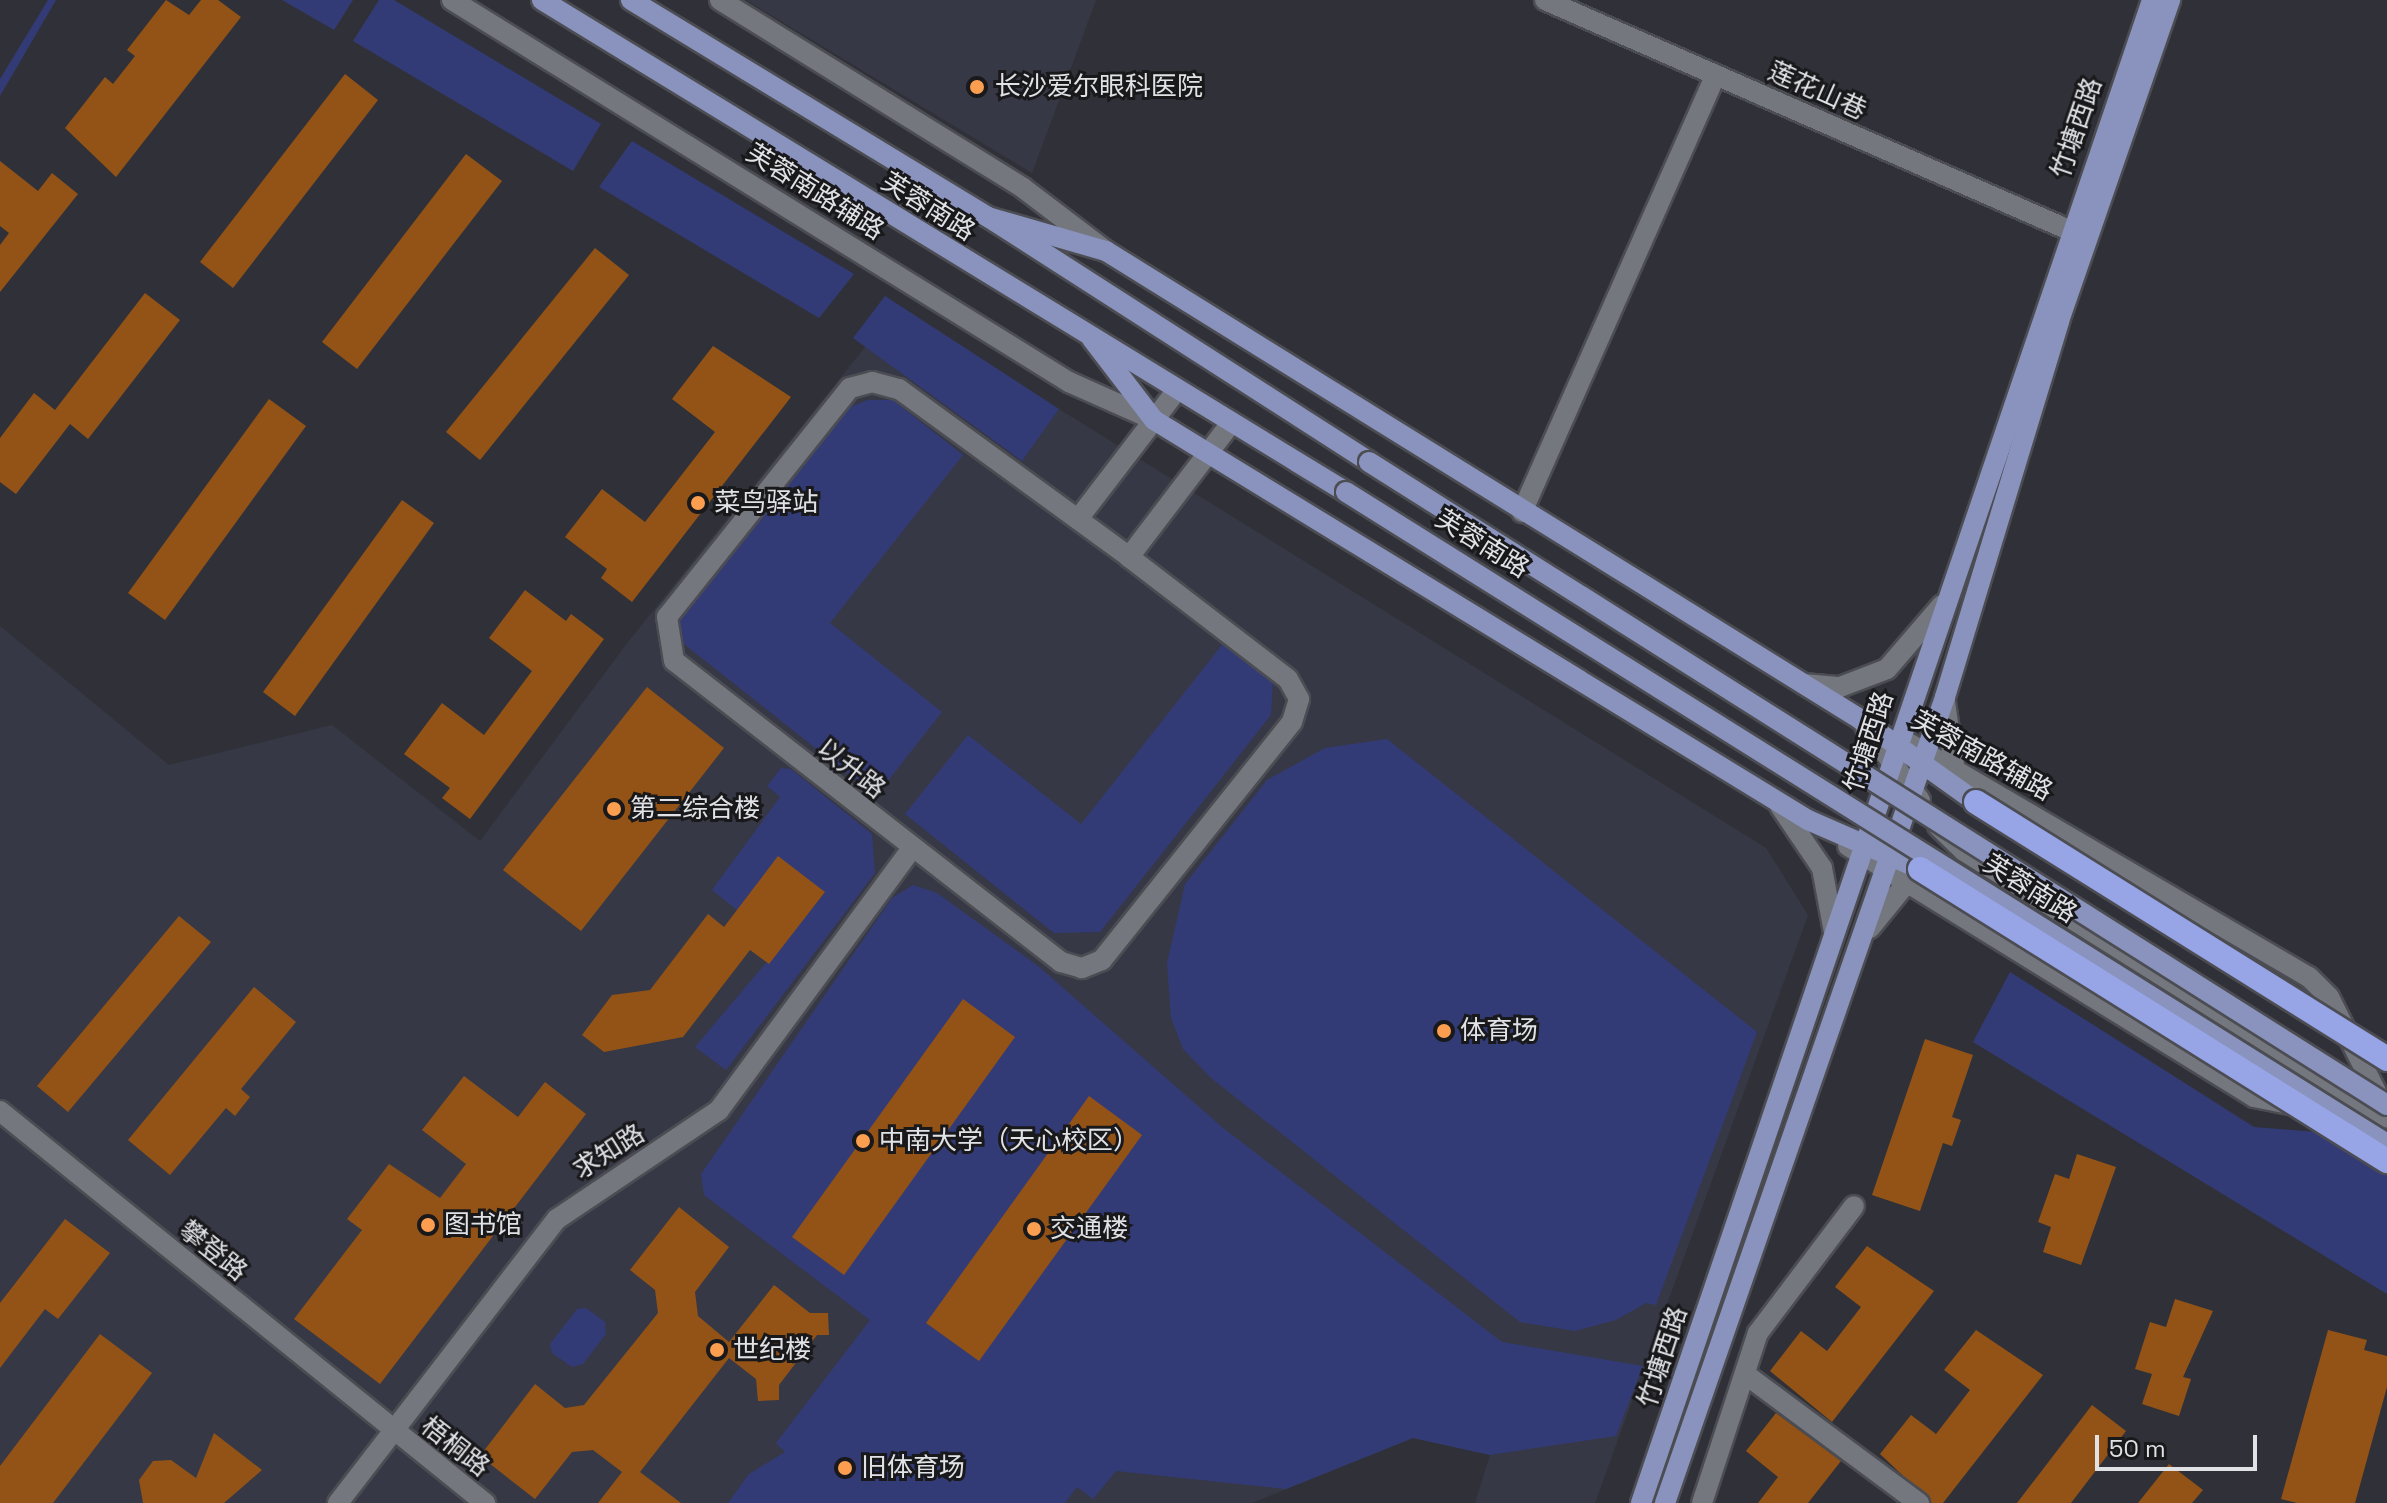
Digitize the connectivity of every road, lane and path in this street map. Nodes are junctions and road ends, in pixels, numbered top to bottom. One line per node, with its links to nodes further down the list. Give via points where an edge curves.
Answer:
1 (452, 0): 14 (street, 芙蓉南路辅路, via 1069,382)
2 (542, 0): 12 (main road, 芙蓉南路)
3 (720, 0): 11 (street, via 1023,188)
4 (1545, 0): 8 (street, 莲花山巷)
5 (2152, 0): 10 (main road, 竹塘西路)
6 (2170, 0): 22 (main road, 竹塘西路, via 2059,321)
7 (634, 1): 9 (main road, 芙蓉南路)
8 (1716, 75): 10 (street, 莲花山巷); 17 (street)
9 (988, 217): 11 (main road); 36 (main road, 芙蓉南路, bridge)
10 (2069, 230): 20 (main road, 竹塘西路)
11 (1106, 251): 17 (main road)
12 (1092, 339): 13 (main road, 芙蓉南路); 14 (main road)
13 (1177, 390): 14 (street); 15 (main road, 芙蓉南路)
14 (1154, 420): 16 (main road); 18 (street)
15 (1231, 423): 16 (street); 41 (main road, 芙蓉南路, bridge)
16 (1208, 453): 19 (street); 27 (main road)
17 (1522, 512): 21 (main road)
18 (1078, 519): 19 (street, 以升路); 30 (street, 以升路, via 899,389 872,382 850,388 667,617 674,661)
19 (1129, 557): 30 (street, 以升路, via 1288,679 1299,699 1292,722 1102,960 1082,968 1061,962)
20 (1942, 605): 21 (street, via 1924,633 1887,669 1840,687); 23 (main road, 竹塘西路)
21 (1804, 684): 23 (main road)
22 (1945, 697): 24 (main road, 竹塘西路); 25 (street)
23 (1895, 747): 24 (main road); 26 (street, 芙蓉南路辅路); 29 (main road, 竹塘西路)
24 (1924, 758): 25 (street, 芙蓉南路辅路); 26 (main road, 竹塘西路); 28 (main road)
25 (1951, 765): 28 (street); 39 (street, 芙蓉南路辅路, via 2309,977 2329,997)
26 (1913, 790): 31 (main road, 竹塘西路); 39 (street, 芙蓉南路辅路, via 1964,851)
27 (1765, 794): 29 (main road); 33 (street, via 1813,849 1830,892)
28 (1976, 802): 35 (highway, bridge)
29 (1863, 844): 31 (street); 31 (street); 33 (main road, 竹塘西路)
30 (911, 850): 45 (street, 求知路, via 719,1110 557,1219)
31 (1890, 856): 32 (main road); 34 (main road, 竹塘西路); 38 (street, via 1958,864)
32 (1912, 876): 34 (street); 38 (street, via 2254,1097); 42 (highway, bridge)
33 (1834, 932): 48 (main road, 竹塘西路)
34 (1858, 948): 49 (main road, 竹塘西路)
35 (2387, 1059)
36 (2387, 1105)
37 (0, 1111): 45 (street, 攀登路)
38 (2354, 1113): 40 (street)
39 (2387, 1116)
40 (2387, 1132)
41 (2387, 1144)
42 (2387, 1161)
43 (1854, 1206): 44 (street, via 1758,1333)
44 (1745, 1374): 50 (street); 51 (street)
45 (393, 1431): 46 (street, 求知路); 47 (street, 梧桐路)
46 (338, 1503)
47 (485, 1503)
48 (1641, 1503)
49 (1665, 1503)
50 (1702, 1503)
51 (1919, 1503)

